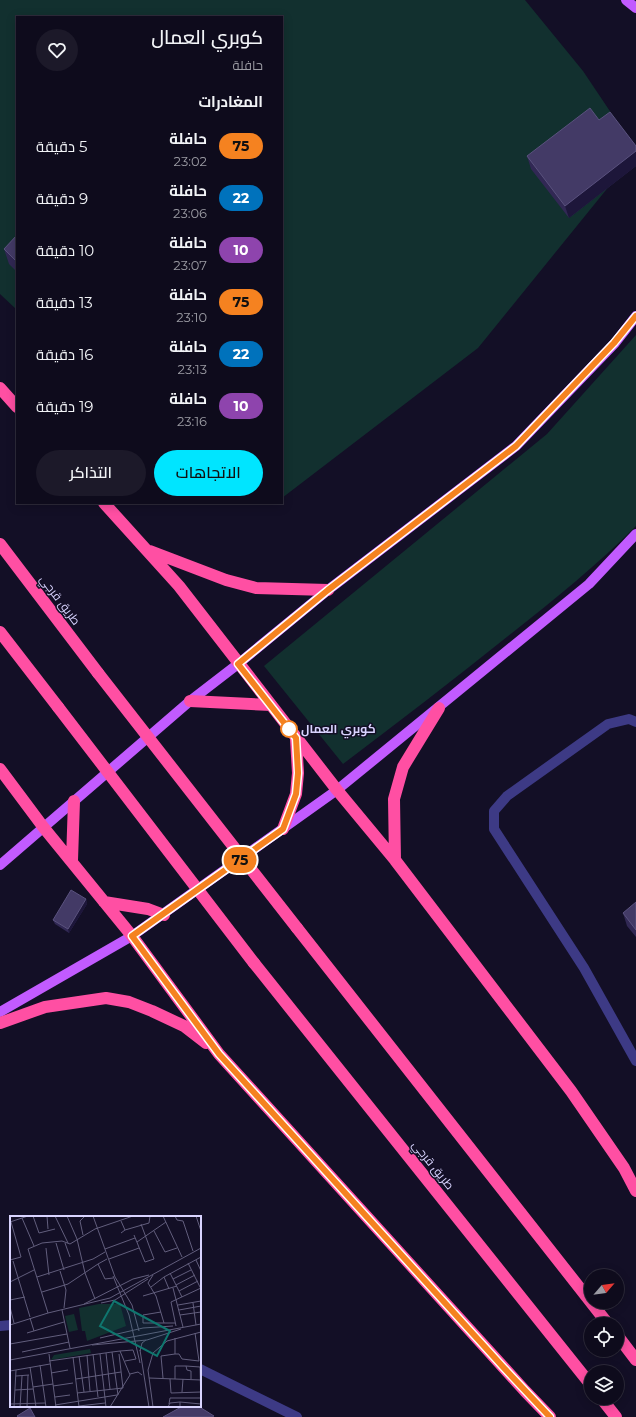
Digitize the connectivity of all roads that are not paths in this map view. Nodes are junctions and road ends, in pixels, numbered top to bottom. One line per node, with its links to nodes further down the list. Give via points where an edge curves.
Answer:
1 (626, 0): 2 (main road)
2 (636, 8)
3 (636, 316): 10 (main road, via 614,343 516,446)
4 (0, 388): 5 (highway)
5 (16, 406)
6 (105, 504): 9 (highway)
7 (636, 534): 15 (main road, via 589,584)
8 (0, 544): 34 (highway, طريق قرجي, bridge, via 98,673)
9 (148, 551): 10 (highway, via 226,580 256,588); 12 (highway, via 179,586)
10 (328, 590): 12 (main road)
11 (0, 632): 40 (highway, طريق قرجي, bridge, via 254,963)
12 (238, 664): 13 (main road); 14 (highway)
13 (190, 701): 14 (highway); 20 (main road)
14 (271, 704): 17 (highway)
15 (438, 708): 19 (main road); 24 (highway, via 403,767 394,799)
16 (636, 722): 32 (street, via 629,719 608,724 507,796 494,811 494,829 584,968)
17 (296, 738): 19 (highway); 22 (highway, via 296,794)
18 (0, 769): 21 (highway)
19 (337, 790): 22 (main road); 24 (highway)
20 (74, 801): 21 (main road); 23 (highway)
21 (44, 828): 23 (highway); 25 (main road)
22 (283, 829): 27 (main road)
23 (72, 860): 26 (highway)
24 (395, 860): 33 (highway, via 571,1091 624,1168)
25 (0, 865)
26 (104, 902): 27 (highway, via 148,909); 28 (highway)
27 (164, 915): 28 (main road)
28 (132, 936): 29 (main road); 31 (highway)
29 (0, 1012)
30 (0, 1024): 31 (highway, via 46,1007 106,998 129,1002 184,1026)
31 (219, 1054): 43 (highway)
32 (636, 1061)
33 (636, 1191)
34 (603, 1317)
35 (10, 1325): 36 (street)
36 (0, 1326)
37 (624, 1344): 38 (highway)
38 (636, 1360)
39 (201, 1369): 42 (street)
40 (584, 1377)
41 (607, 1405): 44 (highway)
42 (297, 1417)
43 (550, 1417)
44 (616, 1417)

